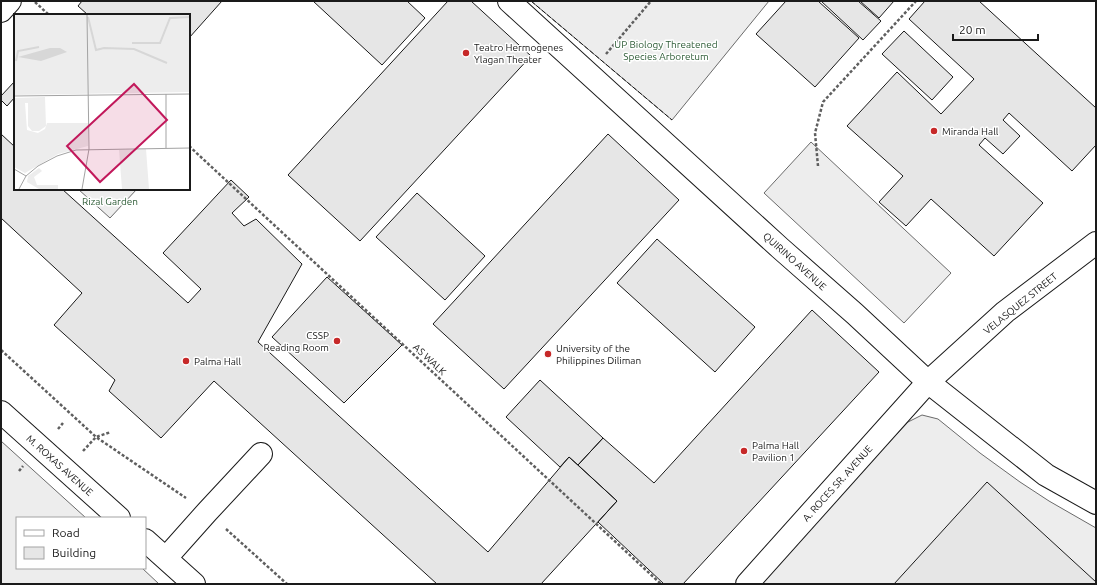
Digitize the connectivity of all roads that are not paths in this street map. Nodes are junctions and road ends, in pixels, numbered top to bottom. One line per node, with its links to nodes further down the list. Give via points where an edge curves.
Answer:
1 (10, 1): 3 (street)
2 (509, 1): 5 (street, QUIRINO AVENUE)
3 (1, 11)
4 (1096, 243): 5 (street, VELASQUEZ STREET, via 1005,312)
5 (928, 382): 8 (street, QUIRINO AVENUE, via 1046,475); 13 (street, A. ROCES SR. AVENUE)
6 (1, 412): 9 (street, M. ROXAS AVENUE)
7 (261, 454): 11 (street, via 215,519)
8 (1096, 503)
9 (118, 517)
10 (146, 541): 11 (street)
11 (166, 558): 12 (street)
12 (194, 584)
13 (746, 584)

